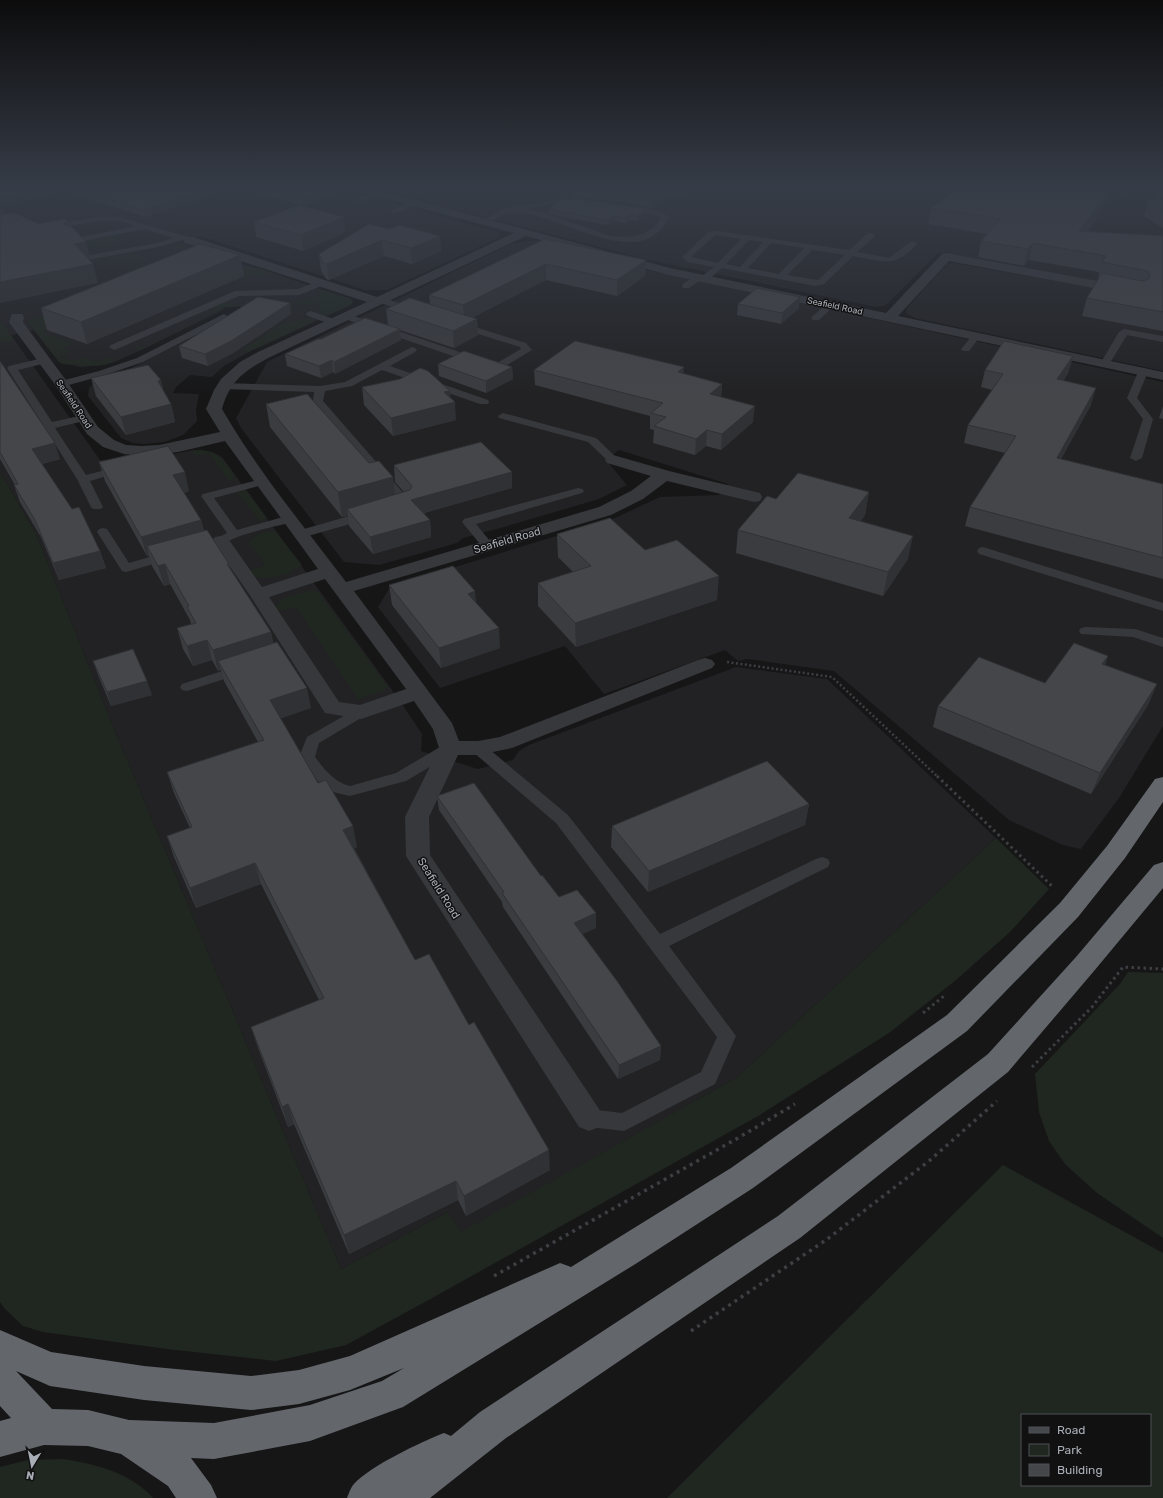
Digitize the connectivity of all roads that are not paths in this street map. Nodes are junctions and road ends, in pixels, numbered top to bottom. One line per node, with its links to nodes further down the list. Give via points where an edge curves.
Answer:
1 (240, 257): 15 (street)
2 (472, 257): 18 (street)
3 (619, 257): 14 (street, Seafield Road)
4 (686, 257): 11 (lane)
5 (729, 257): 11 (lane)
6 (754, 257): 12 (lane)
7 (800, 257): 13 (lane)
8 (847, 257): 13 (lane, via 821,282)
9 (872, 257): 10 (lane, via 888,260)
10 (897, 257)
11 (720, 266): 12 (lane); 14 (lane)
12 (742, 270): 13 (lane)
13 (781, 277)
14 (702, 278): 16 (lane); 19 (street, Seafield Road)
15 (321, 283): 18 (street); 31 (lane, via 299,292 238,292)
16 (686, 286)
17 (1137, 293): 25 (street, via 946,257)
18 (379, 300): 21 (lane); 26 (street)
19 (830, 305): 24 (lane); 25 (street, Seafield Road)
20 (310, 314): 26 (lane)
21 (425, 314)
22 (17, 317): 35 (street, Seafield Road, via 16,322)
23 (224, 317): 40 (lane, via 140,360)
24 (816, 318)
25 (890, 318): 28 (street, Seafield Road)
26 (339, 319): 27 (lane, via 488,365 499,366 527,350 523,345); 41 (street, via 240,368)
27 (448, 321)
28 (976, 336): 30 (street, Seafield Road); 32 (lane)
29 (1163, 339): 36 (lane, via 1124,332)
30 (1021, 346): 34 (lane); 36 (street, Seafield Road)
31 (114, 347)
32 (966, 348)
33 (412, 350): 37 (lane)
34 (1014, 358)
35 (44, 361): 40 (street, Seafield Road); 46 (lane, via 12,368)
36 (1105, 364): 38 (street, Seafield Road)
37 (381, 366): 42 (lane, via 348,384); 43 (lane)
38 (1143, 372): 39 (street, Seafield Road); 49 (lane, via 1132,398 1148,419)
39 (1163, 376)
40 (61, 384): 45 (street, Seafield Road)
41 (223, 386): 42 (lane); 47 (street, via 214,409)
42 (320, 389): 57 (lane, via 318,401 407,504)
43 (484, 402)
44 (503, 416): 50 (lane, via 592,440)
45 (84, 418): 46 (lane); 48 (street, Seafield Road, via 95,434 110,445)
46 (49, 426): 52 (lane)
47 (229, 435): 48 (street, Seafield Road, via 160,450); 53 (street)
48 (136, 452): 52 (lane, via 113,471)
49 (1136, 458)
50 (613, 460): 51 (street)
51 (664, 475): 55 (street); 64 (street, Seafield Road, via 637,495 605,511)
52 (83, 479): 56 (lane)
53 (262, 482): 59 (street); 62 (lane, via 208,496)
54 (578, 491): 64 (lane, via 468,522)
55 (754, 497)
56 (97, 507)
57 (392, 508)
58 (377, 513): 61 (lane)
59 (290, 520): 61 (street); 62 (lane)
60 (103, 532): 66 (lane, via 126,568)
61 (301, 534): 67 (street)
62 (227, 538): 63 (lane); 69 (street)
63 (200, 546)
64 (488, 546): 68 (street, Seafield Road)
65 (983, 552): 70 (lane)
66 (178, 553)
67 (329, 572): 68 (street); 69 (street)
68 (342, 589): 76 (street)
69 (258, 594): 77 (street, via 288,654 332,708)
70 (1163, 607)
71 (1086, 630): 72 (lane, via 1135,634)
72 (1163, 643)
73 (705, 664): 79 (street, via 504,743)
74 (252, 666): 75 (lane)
75 (187, 687)
76 (419, 692): 77 (street); 78 (street, via 444,728)
77 (361, 712): 78 (lane, via 312,740 306,757 318,772 338,788 350,791 401,777)
78 (450, 748): 79 (street); 84 (street, Seafield Road, via 417,817 418,856)
79 (478, 748): 83 (lane, via 562,819)
80 (1163, 785): 85 (highway, via 1116,852 1069,910 957,1023 742,1178)
81 (822, 863): 83 (lane)
82 (1163, 871): 88 (highway, via 998,1063 789,1227)
83 (656, 944): 84 (lane, via 727,1036 708,1078 624,1122)
84 (588, 1118)
85 (626, 1252): 86 (highway, via 525,1294 350,1373 299,1387 251,1393 144,1382 50,1369); 90 (highway, via 390,1394 310,1423 214,1441)
86 (0, 1347)
87 (0, 1380): 89 (highway)
88 (493, 1425): 93 (highway, via 380,1486); 94 (highway)
89 (44, 1428): 90 (highway, via 88,1428); 91 (highway)
90 (129, 1438): 92 (highway, via 181,1473)
91 (0, 1439)
92 (198, 1498)
93 (366, 1498)
94 (401, 1498)

